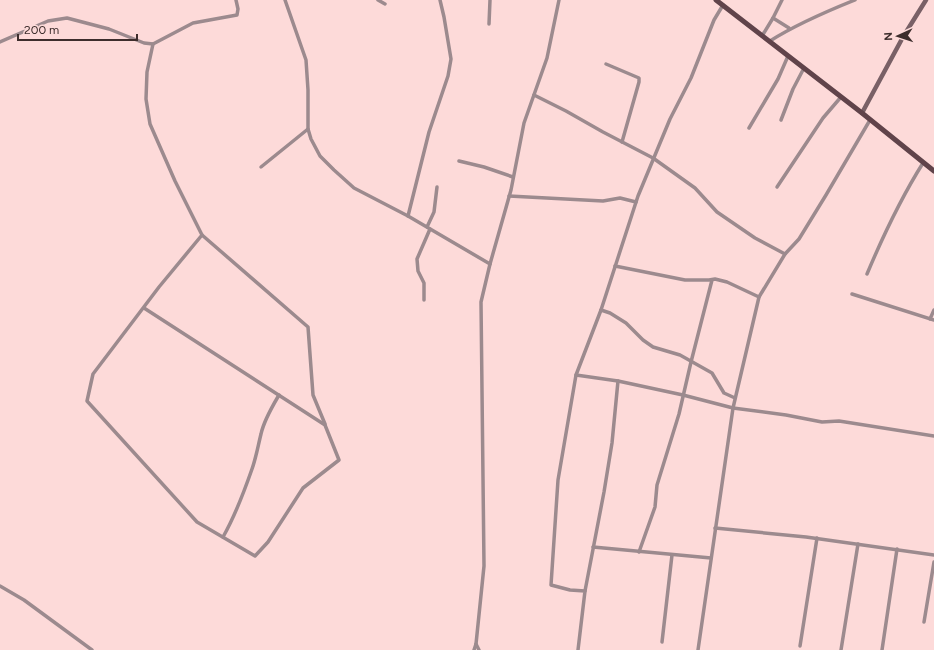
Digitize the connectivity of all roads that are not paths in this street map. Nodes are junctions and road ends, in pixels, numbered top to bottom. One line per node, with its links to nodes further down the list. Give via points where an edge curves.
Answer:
1 (236, 0): 19 (street, via 237,15 193,23)
2 (285, 0): 29 (street, via 306,60)
3 (378, 0): 11 (street)
4 (440, 0): 41 (street, via 451,59)
5 (490, 0): 14 (street)
6 (559, 0): 23 (street, via 547,58)
7 (716, 0): 12 (main road)
8 (782, 0): 13 (street)
9 (855, 0): 15 (street)
10 (926, 0): 25 (street)
11 (385, 4)
12 (723, 6): 16 (main road); 31 (street, via 714,20 691,78)
13 (773, 18): 15 (street); 16 (street)
14 (489, 24)
15 (789, 28): 17 (street)
16 (762, 36): 17 (main road)
17 (770, 41): 20 (main road)
18 (0, 42): 19 (street, via 48,21 67,18)
19 (153, 44): 43 (street, via 147,72 146,99 150,124)
20 (788, 56): 22 (main road); 28 (street, via 778,79)
21 (606, 64): 30 (street, via 639,78)
22 (804, 68): 24 (main road); 26 (street)
23 (534, 94): 30 (street); 36 (street, via 524,124)
24 (841, 97): 25 (main road); 38 (street, via 823,118)
25 (862, 113): 27 (main road)
26 (781, 120)
27 (870, 120): 33 (main road); 44 (street, via 799,239)
28 (749, 128)
29 (308, 129): 34 (street); 41 (street, via 310,139 320,156 354,188)
30 (622, 142): 31 (street)
31 (653, 158): 40 (street); 44 (street, via 695,188 717,212 755,238)
32 (459, 161): 36 (street)
33 (924, 163): 35 (main road); 47 (street, via 888,226)
34 (261, 167)
35 (934, 171)
36 (513, 177): 39 (street)
37 (437, 187): 42 (street)
38 (777, 187)
39 (509, 196): 40 (street, via 603,201 620,198); 45 (street)
40 (636, 202): 46 (street)
41 (408, 216): 42 (street)
42 (429, 228): 45 (street); 51 (street, via 417,259 418,271 424,283)
43 (202, 235): 52 (street); 63 (street, via 308,327 313,395)
44 (785, 254): 50 (street)
45 (490, 264): 80 (street, via 481,302 484,566)
46 (615, 266): 48 (street, via 685,280); 53 (street)
47 (867, 274)
48 (712, 280): 50 (street, via 727,282); 56 (street)
49 (852, 294): 55 (street)
50 (759, 297): 61 (street)
51 (424, 300)
52 (144, 308): 59 (street); 66 (street, via 93,374 87,401 196,522)
53 (600, 310): 56 (street, via 622,320 653,347); 57 (street)
54 (934, 310): 55 (street)
55 (932, 320)
56 (691, 362): 60 (street); 61 (street, via 712,373 724,393)
57 (576, 375): 58 (street); 77 (street, via 558,480 551,584 570,590)
58 (618, 381): 60 (street); 69 (street, via 612,443)
59 (279, 395): 63 (street); 66 (street, via 261,433 251,471)
60 (683, 395): 62 (street); 71 (street, via 657,485 655,507)
61 (735, 398): 62 (street)
62 (733, 408): 64 (street); 65 (street)
63 (325, 425): 66 (street, via 339,460 303,488 268,542 255,556)
64 (934, 436)
65 (715, 528): 67 (street); 74 (street)
66 (223, 537)
67 (817, 538): 68 (street); 81 (street)
68 (858, 544): 70 (street); 87 (street)
69 (593, 547): 71 (street); 77 (street)
70 (897, 549): 73 (street); 88 (street)
71 (640, 552): 72 (street)
72 (672, 555): 74 (street); 79 (street)
73 (934, 555)
74 (711, 558): 86 (street)
75 (934, 562): 78 (street)
76 (0, 586): 82 (street, via 24,600)
77 (585, 591): 85 (street)
78 (924, 622)
79 (662, 642)
80 (476, 644): 83 (street); 84 (street)
81 (800, 646)
82 (92, 650)
83 (474, 650)
84 (479, 650)
85 (578, 650)
86 (698, 650)
87 (841, 650)
88 (882, 650)

